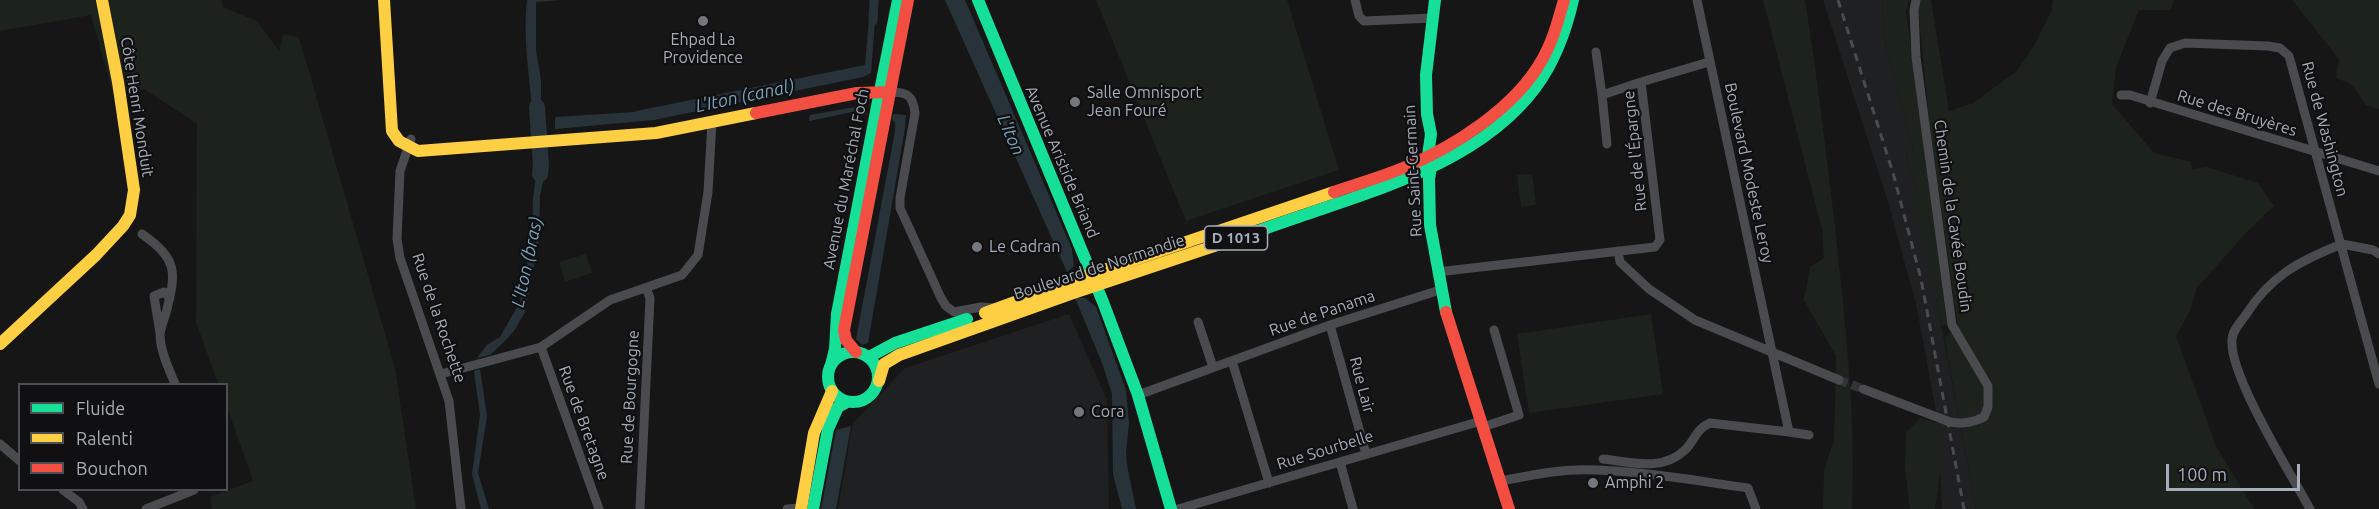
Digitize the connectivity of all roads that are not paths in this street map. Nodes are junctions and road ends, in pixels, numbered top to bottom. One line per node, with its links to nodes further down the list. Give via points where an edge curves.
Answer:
1 (102, 0): 40 (main road, Côte Henri Monduit, via 134,190 130,215 96,255)
2 (384, 0): 21 (main road, via 392,131 399,141)
3 (898, 0): 16 (main road, Avenue du Maréchal Foch)
4 (908, 0): 16 (main road, Avenue du Maréchal Foch)
5 (978, 0): 31 (main road, Avenue Aristide Briand)
6 (1355, 0): 12 (street, via 1364,21)
7 (1435, 0): 12 (main road, Rue Saint-Germain)
8 (1564, 0): 24 (main road, Boulevard de Normandie / D 1013, via 1553,37 1517,95 1496,115)
9 (1573, 0): 24 (main road, Boulevard de Normandie / D 1013, via 1558,52 1520,106 1462,151)
10 (1697, 0): 14 (street, Boulevard Modeste Leroy)
11 (1916, 0): 53 (street, Chemin de la Cavée Boudin, via 1916,57 1952,326 1988,386 1988,407 1984,417 1976,421 1944,421)
12 (1433, 18): 24 (main road, Rue Saint-Germain, via 1426,75)
13 (1596, 52): 17 (street, Rue de l'Épargne)
14 (1709, 62): 15 (street, Rue de l'Épargne); 42 (street, Boulevard Modeste Leroy)
15 (1641, 82): 17 (street); 28 (street, Rue de l'Épargne, via 1659,240 1655,247)
16 (885, 91): 20 (main road); 35 (street, via 906,94 914,102 900,208 945,306 954,312 981,306); 43 (main road, Avenue du Maréchal Foch, via 844,330 846,340); 46 (main road, Avenue du Maréchal Foch, via 837,314)
17 (1602, 94): 22 (street, Rue de l'Épargne)
18 (2121, 95): 19 (street, Rue des Bruyères)
19 (2150, 103): 23 (street, Rue des Bruyères); 23 (street, Rue de Washington, via 2162,61 2170,48 2185,43 2280,48 2289,56)
20 (712, 121): 21 (main road, via 656,133 545,142 501,138); 32 (street, via 708,192 698,255 682,274)
21 (410, 143): 48 (street, Rue de la Rochette, via 399,171 397,239 400,258)
22 (1607, 144)
23 (2314, 152): 25 (street, Rue des Bruyères); 27 (street, Rue de Washington)
24 (1430, 162): 30 (main road, Rue Saint-Germain, via 1430,225); 31 (main road, Boulevard de Normandie / D 1013, via 1402,180)
25 (2379, 171)
26 (142, 234): 34 (street, via 160,247 171,262 174,283)
27 (2342, 244): 29 (street); 52 (street, Rue de Washington); 81 (street, via 2306,258 2279,275 2254,300 2232,340 2234,360 2244,387)
28 (1618, 251): 30 (street); 42 (street, via 1620,262 1660,298 1695,320)
29 (2379, 254)
30 (1437, 272): 33 (main road, Rue Saint-Germain)
31 (1094, 280): 35 (main road, Boulevard de Normandie / D 1013); 50 (main road, Boulevard de Normandie / D 1013, via 1067,294 899,355 884,364); 55 (main road, Avenue Aristide Briand)
32 (646, 288): 41 (street, via 610,300); 73 (street, Rue de Bourgogne, via 650,298)
33 (1440, 290): 37 (street, Rue de Panama); 57 (main road, Rue Saint-Germain)
34 (170, 298): 39 (street); 39 (street, via 164,292 154,296)
35 (997, 309): 44 (main road, Boulevard de Normandie / D 1013, via 895,342)
36 (1197, 322): 47 (street)
37 (1330, 325): 45 (street, Rue de Panama); 61 (street, Rue Lair)
38 (1494, 330): 57 (street, Rue Sourbelle, via 1519,415)
39 (160, 334): 51 (street)
40 (0, 344)
41 (540, 347): 48 (street); 72 (street, Rue de Bretagne)
42 (1772, 351): 49 (street); 58 (street, Boulevard Modeste Leroy)
43 (856, 352): 44 (main road); 46 (main road, via 842,355)
44 (869, 357): 50 (main road, via 877,368)
45 (1232, 361): 47 (street, Rue de Panama); 66 (street)
46 (831, 365): 54 (main road, via 828,378)
47 (1213, 367): 55 (street, Rue de Panama)
48 (441, 374): 71 (street, Rue de la Rochette, via 454,432)
49 (1839, 380)
50 (879, 381): 56 (main road, via 869,398)
51 (175, 383)
52 (2379, 384)
53 (1863, 389)
54 (832, 391): 56 (main road); 75 (main road, via 822,406 816,428)
55 (1138, 396): 76 (main road, Avenue Aristide Briand)
56 (847, 402): 75 (main road, via 838,407 828,429)
57 (1482, 424): 61 (street, Rue Sourbelle); 65 (main road, Rue Saint-Germain)
58 (1789, 432): 59 (street); 63 (street, via 1710,423 1701,427 1686,449 1670,461 1656,465)
59 (1809, 435)
60 (0, 444): 62 (street)
61 (1366, 453): 64 (street, Rue Sourbelle)
62 (18, 459)
63 (1603, 459)
64 (1340, 462): 66 (street, Rue Sourbelle); 78 (street)
65 (1501, 482): 79 (main road, Rue Saint-Germain); 80 (street, via 1560,471 1652,475 1748,488)
66 (1269, 483): 77 (street, Rue Sourbelle)
67 (65, 491): 69 (street)
68 (189, 491): 70 (street)
69 (83, 509)
70 (146, 509)
71 (461, 509)
72 (598, 509)
73 (640, 509)
74 (787, 509): 75 (street)
75 (805, 509)
76 (1171, 509)
77 (1178, 509)
78 (1353, 509)
79 (1509, 509)
80 (1756, 509)
81 (2310, 509)

